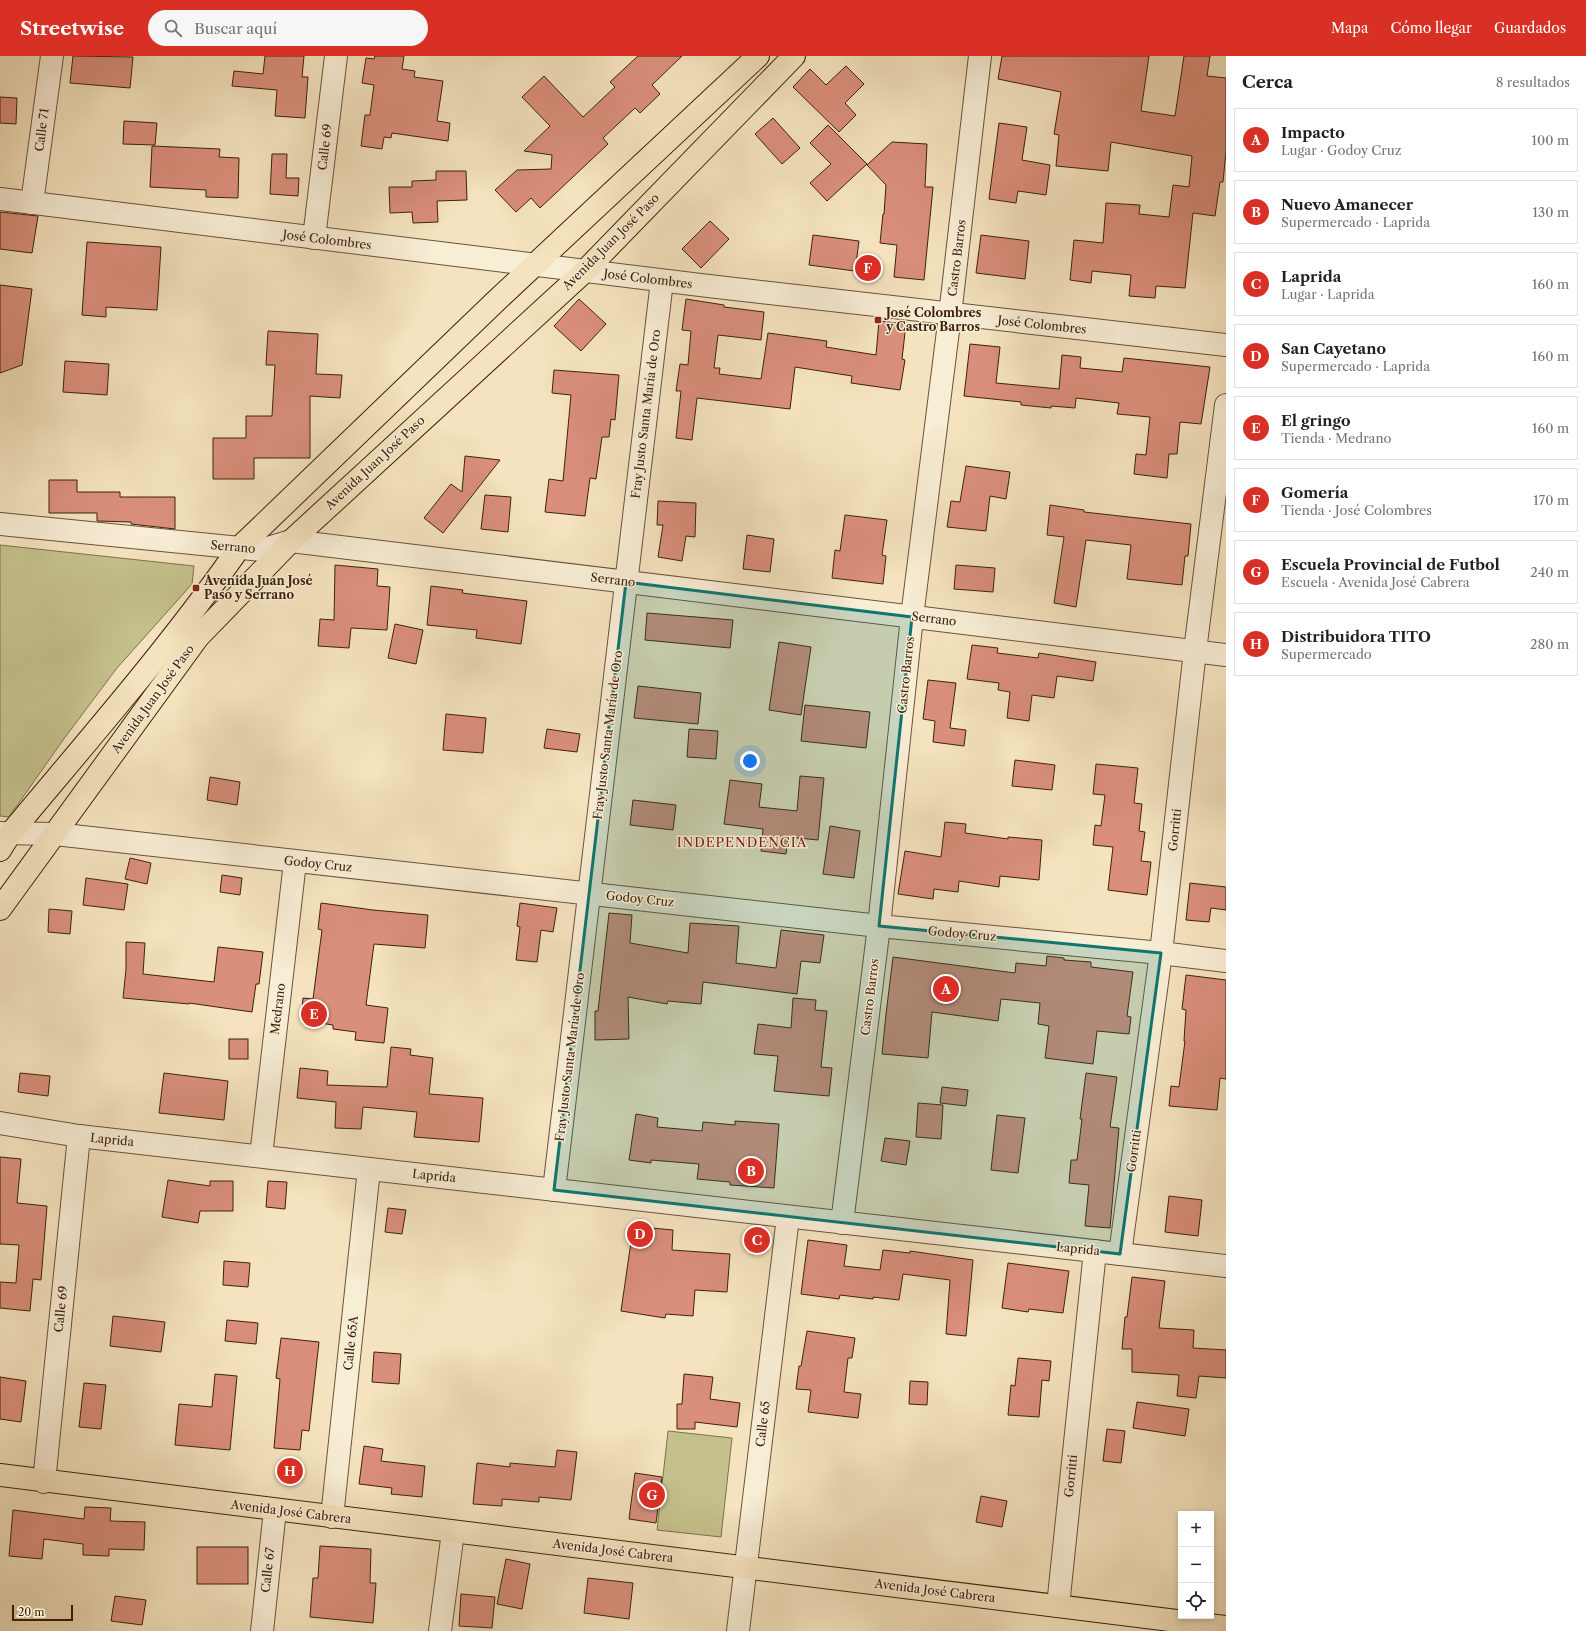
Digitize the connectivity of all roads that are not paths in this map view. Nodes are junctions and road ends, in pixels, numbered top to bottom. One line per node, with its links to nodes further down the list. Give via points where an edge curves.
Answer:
1 (52, 56): 7 (street, Calle 71)
2 (336, 56): 8 (street, Calle 69)
3 (758, 56): 9 (main road, Avenida Juan José Paso)
4 (794, 56): 10 (main road, Avenida Juan José Paso)
5 (980, 56): 12 (street, Castro Barros)
6 (0, 199): 7 (street, José Colombres)
7 (32, 203): 8 (street, José Colombres)
8 (314, 238): 9 (street, José Colombres)
9 (535, 266): 10 (street, José Colombres); 17 (main road, Avenida Juan José Paso)
10 (584, 272): 11 (street, José Colombres); 16 (main road, Avenida Juan José Paso)
11 (662, 281): 12 (street, José Colombres); 18 (street, Fray Justo Santa María de Oro)
12 (950, 315): 13 (street, José Colombres); 19 (street, Castro Barros)
13 (1226, 345)
14 (1226, 405): 20 (street, Gorritti)
15 (0, 524): 17 (street, Serrano)
16 (291, 541): 17 (street, Serrano, via 261,550); 18 (street, Serrano); 22 (main road, Avenida Juan José Paso, via 198,637)
17 (239, 548): 23 (main road, Avenida Juan José Paso, via 206,594 97,729)
18 (626, 582): 19 (street, Serrano); 25 (street, Fray Justo Santa María de Oro)
19 (912, 617): 20 (street, Serrano); 27 (street, Castro Barros)
20 (1195, 651): 21 (street, Serrano); 28 (street, Gorritti)
21 (1226, 655)
22 (55, 834): 23 (street, Godoy Cruz); 24 (street, Godoy Cruz); 26 (main road, Avenida Juan José Paso)
23 (3, 839)
24 (295, 862): 25 (street, Godoy Cruz); 32 (street, Medrano)
25 (589, 893): 27 (street, Godoy Cruz); 34 (street, Fray Justo Santa María de Oro)
26 (0, 909)
27 (879, 926): 28 (street, Godoy Cruz); 36 (street, Castro Barros)
28 (1161, 953): 29 (street, Godoy Cruz); 38 (street, Gorritti)
29 (1226, 961)
30 (0, 1123): 31 (street, Laprida)
31 (79, 1136): 32 (street, Laprida); 41 (street, Calle 69)
32 (261, 1156): 33 (street, Laprida)
33 (369, 1169): 34 (street, Laprida); 43 (street, Calle 65A)
34 (554, 1190): 35 (street, Laprida)
35 (788, 1216): 36 (street, Laprida); 45 (street, Calle 65)
36 (842, 1223): 37 (street, Laprida)
37 (1095, 1251): 38 (street, Laprida); 46 (street, Gorritti)
38 (1120, 1254): 39 (street, Laprida)
39 (1226, 1266)
40 (0, 1475): 41 (main road, Avenida José Cabrera)
41 (44, 1482): 42 (main road, Avenida José Cabrera)
42 (275, 1510): 43 (main road, Avenida José Cabrera); 48 (street, Calle 67)
43 (332, 1517): 44 (main road, Avenida José Cabrera)
44 (453, 1532): 45 (main road, Avenida José Cabrera); 49 (street)
45 (746, 1568): 46 (main road, Avenida José Cabrera); 50 (street, Calle 65)
46 (1058, 1606): 47 (main road, Avenida José Cabrera)
47 (1226, 1627)
48 (262, 1631)
49 (440, 1631)
50 (738, 1631)

